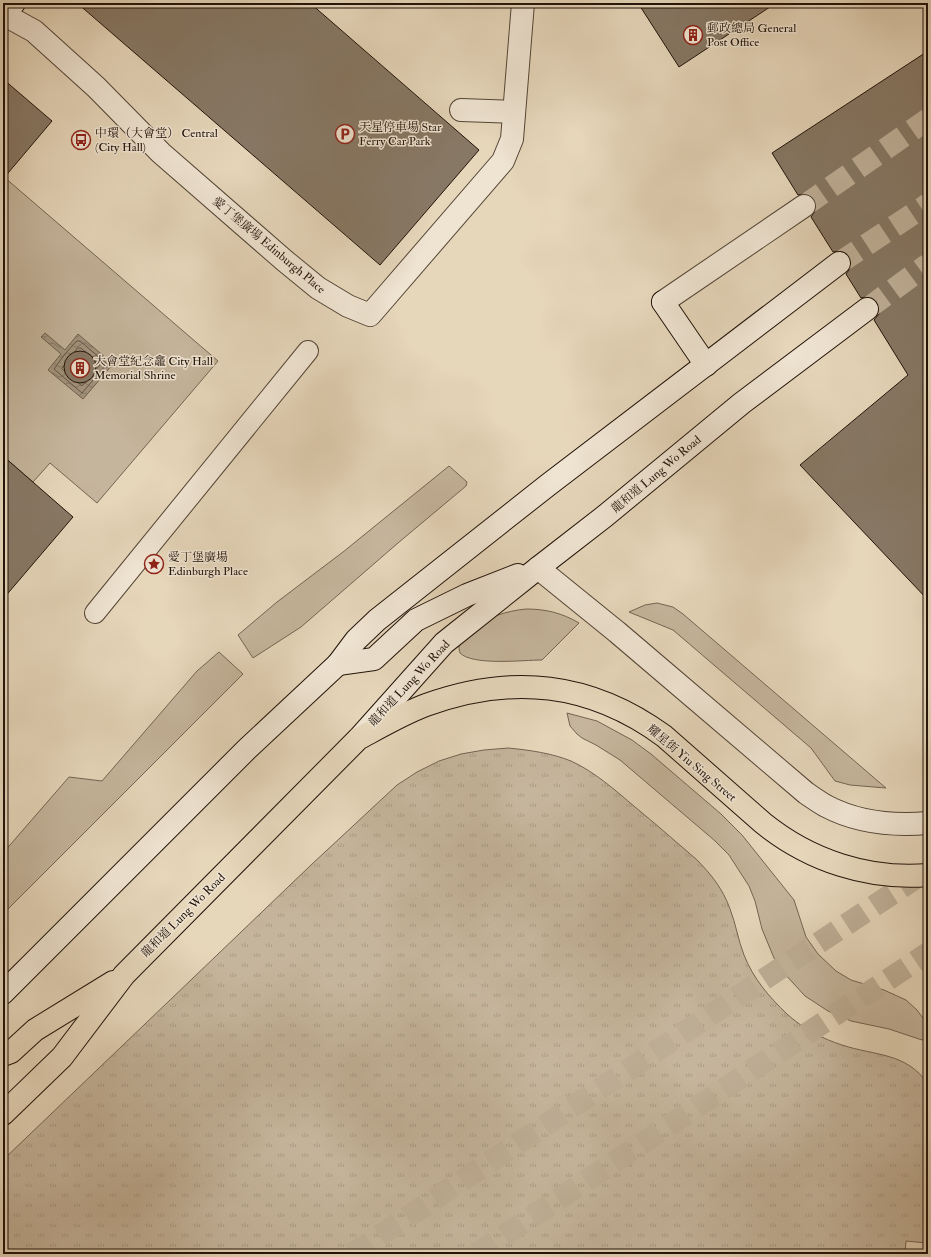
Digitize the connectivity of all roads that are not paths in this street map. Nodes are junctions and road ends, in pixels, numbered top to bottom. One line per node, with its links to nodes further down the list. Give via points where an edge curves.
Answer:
1 (14, 3): 3 (main road)
2 (523, 3): 5 (main road)
3 (3, 14): 5 (main road, 愛丁堡廣場 Edinburgh Place, via 34,31 160,153 285,261 318,288 348,306 370,315 503,162 512,139)
4 (461, 110): 5 (main road)
5 (514, 112)
6 (804, 206): 10 (main road, via 663,302)
7 (839, 263): 10 (main road)
8 (867, 309): 11 (main road, 龍和道 Lung Wo Road, via 742,403)
9 (308, 352): 12 (street)
10 (706, 365): 13 (main road, via 377,620 356,640)
11 (538, 568): 13 (main road, via 467,595 416,620 374,659); 14 (main road, 龍和道 Lung Wo Road, via 444,643); 15 (main road, via 826,806 864,820 898,825)
12 (95, 613)
13 (338, 664): 18 (main road, via 247,749)
14 (358, 739): 16 (main road, 耀星街 Yiu Sing Street, via 399,716 458,695 482,690 531,686 572,692 613,706 648,724 778,835 794,845 814,855 863,872 907,877); 17 (main road, 龍和道 Lung Wo Road)
15 (928, 823)
16 (928, 875)
17 (124, 975): 19 (main road, via 35,1030 11,1052); 20 (main road, 龍和道 Lung Wo Road, via 62,1058)
18 (3, 993)
19 (3, 1055)
20 (3, 1114)

